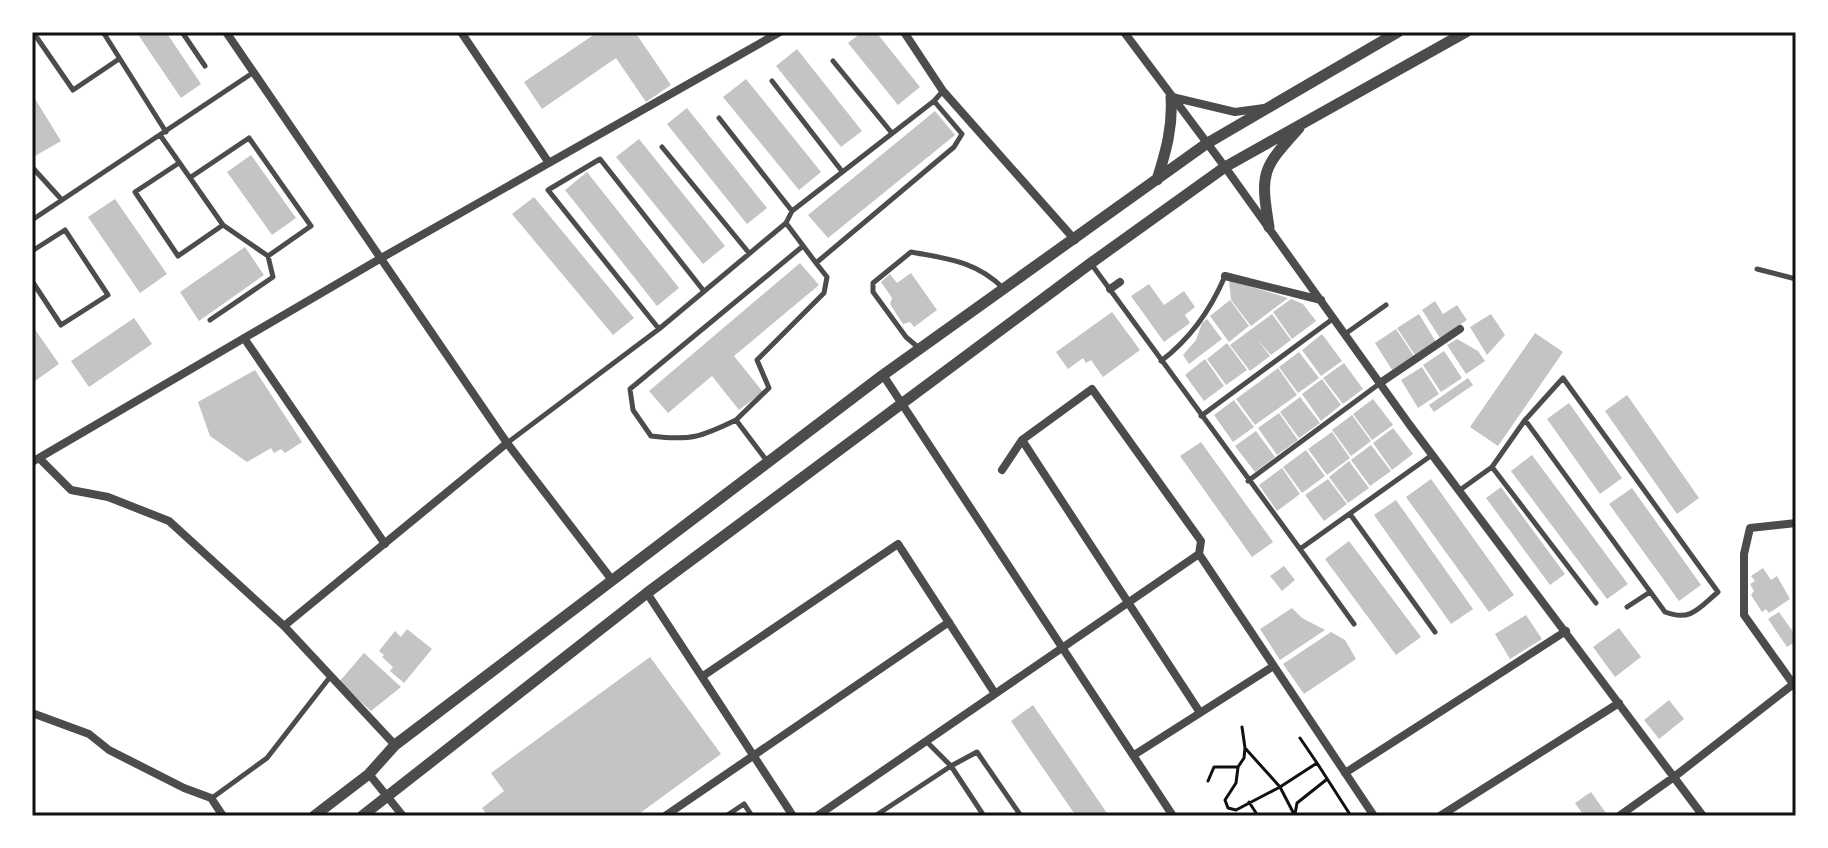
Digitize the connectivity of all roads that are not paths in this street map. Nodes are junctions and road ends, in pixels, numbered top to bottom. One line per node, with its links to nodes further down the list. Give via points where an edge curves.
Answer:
1 (33, 32): 11 (lane, via 73,90)
2 (103, 32): 11 (lane)
3 (182, 32): 13 (lane)
4 (226, 32): 14 (street)
5 (461, 32): 27 (street)
6 (780, 32): 27 (street)
7 (904, 32): 16 (street)
8 (1124, 32): 17 (street)
9 (1398, 32): 19 (street)
10 (1466, 32): 21 (street)
11 (119, 59): 23 (lane)
12 (833, 61): 22 (lane)
13 (205, 66)
14 (254, 71): 23 (lane); 44 (street)
15 (772, 81): 30 (lane)
16 (943, 91): 18 (lane); 39 (street)
17 (1171, 97): 19 (street, via 1235,112); 24 (street); 32 (street, via 1173,120)
18 (934, 101): 22 (lane); 45 (lane, via 962,134 954,147)
19 (1269, 107): 24 (street)
20 (719, 118): 34 (lane)
21 (1305, 121): 29 (street); 38 (street, via 1270,160 1263,190)
22 (891, 132): 30 (lane)
23 (163, 133): 26 (lane); 33 (lane)
24 (1206, 144): 29 (street); 32 (street)
25 (662, 147): 42 (lane)
26 (179, 163): 31 (lane); 37 (lane, via 135,192 178,256)
27 (549, 163): 44 (street)
28 (32, 167): 33 (lane)
29 (1225, 167): 38 (street); 46 (street)
30 (841, 170): 34 (lane)
31 (191, 177): 37 (lane); 43 (lane, via 249,138 311,226)
32 (1157, 180): 39 (street)
33 (62, 200): 35 (lane)
34 (792, 211): 36 (lane)
35 (32, 220)
36 (786, 223): 40 (lane); 42 (lane)
37 (223, 225): 43 (lane)
38 (1269, 227): 55 (street)
39 (1075, 240): 52 (street)
40 (803, 246): 45 (lane); 69 (lane, via 630,389 633,410 651,436 701,437)
41 (32, 251): 50 (lane, via 65,230 108,295 61,325)
42 (749, 253): 54 (lane)
43 (268, 256): 58 (lane, via 273,277)
44 (383, 257): 62 (street); 72 (street)
45 (816, 263): 69 (lane, via 827,277 824,293 757,360 769,388)
46 (1091, 263): 53 (lane); 67 (street)
47 (1757, 269): 49 (lane)
48 (1225, 276): 55 (street); 64 (lane, via 1200,320 1178,349)
49 (1796, 279)
50 (32, 281)
51 (1120, 282): 53 (street)
52 (1004, 289): 63 (street); 63 (lane, via 968,264 911,252 873,283 873,292)
53 (1110, 289): 64 (lane)
54 (703, 290): 59 (lane); 59 (lane, via 600,159 548,190)
55 (1322, 300): 57 (street)
56 (1386, 305): 61 (lane)
57 (1334, 318): 61 (street); 68 (lane)
58 (210, 320)
59 (659, 329): 72 (lane)
60 (1460, 329): 66 (street)
61 (1345, 334): 66 (street)
62 (244, 338): 74 (street); 82 (street)
63 (920, 349): 65 (street)
64 (1161, 361): 68 (lane)
65 (883, 375): 67 (street); 75 (street)
66 (1380, 383): 73 (street); 78 (lane)
67 (903, 403): 87 (street); 96 (street)
68 (1201, 416): 78 (lane)
69 (736, 420): 75 (lane)
70 (1525, 420): 76 (lane); 86 (lane); 86 (lane, via 1563,378 1718,592 1690,615 1677,617 1665,612)
71 (1022, 440): 77 (street); 84 (street, via 1092,389 1201,541); 88 (street)
72 (507, 443): 82 (street); 85 (street)
73 (1433, 455): 79 (street); 80 (lane)
74 (36, 460): 93 (street, via 71,490 108,497 169,521)
75 (768, 462): 85 (street)
76 (1492, 467): 79 (lane); 89 (lane)
77 (1002, 470)
78 (1248, 481): 83 (lane)
79 (1460, 490): 94 (street)
80 (1350, 514): 83 (lane); 95 (lane)
81 (1796, 523): 100 (street, via 1750,528 1744,554 1744,615)
82 (385, 544): 93 (street)
83 (1300, 549): 92 (lane)
84 (1199, 554): 88 (street); 97 (street)
85 (612, 580): 106 (street)
86 (1650, 592): 90 (lane)
87 (647, 593): 98 (street); 113 (street)
88 (1128, 600): 96 (street); 103 (street)
89 (1596, 603)
90 (1627, 607)
91 (949, 622): 98 (street, via 898,544); 101 (street); 107 (street)
92 (1354, 624)
93 (284, 626): 99 (street)
94 (1566, 631): 102 (street); 110 (street)
95 (1435, 632)
96 (1062, 646): 101 (street); 108 (street)
97 (1272, 667): 103 (street); 110 (street)
98 (703, 676): 107 (street)
99 (330, 677): 106 (street); 114 (lane, via 267,758)
100 (1795, 685): 112 (street)
101 (994, 692): 105 (street)
102 (1619, 703): 112 (street); 129 (street)
103 (1199, 711): 108 (street)
104 (32, 713): 114 (street, via 89,734 109,750)
105 (925, 740): 109 (lane); 123 (street)
106 (395, 745): 111 (street)
107 (754, 754): 119 (street); 122 (street)
108 (1134, 755): 127 (street)
109 (951, 766): 124 (lane); 125 (lane); 126 (lane, via 977,752)
110 (1345, 773): 128 (street)
111 (369, 774): 113 (street); 116 (street)
112 (1674, 777): 130 (street); 131 (street)
113 (388, 797): 117 (street); 118 (street)
114 (211, 798): 115 (street)
115 (223, 816)
116 (314, 816)
117 (362, 816)
118 (403, 816)
119 (665, 816)
120 (726, 816): 121 (lane, via 744,804)
121 (752, 816)
122 (793, 816)
123 (817, 816)
124 (875, 816)
125 (984, 816)
126 (1021, 816)
127 (1173, 816)
128 (1374, 816)
129 (1440, 816)
130 (1619, 816)
131 (1703, 816)

